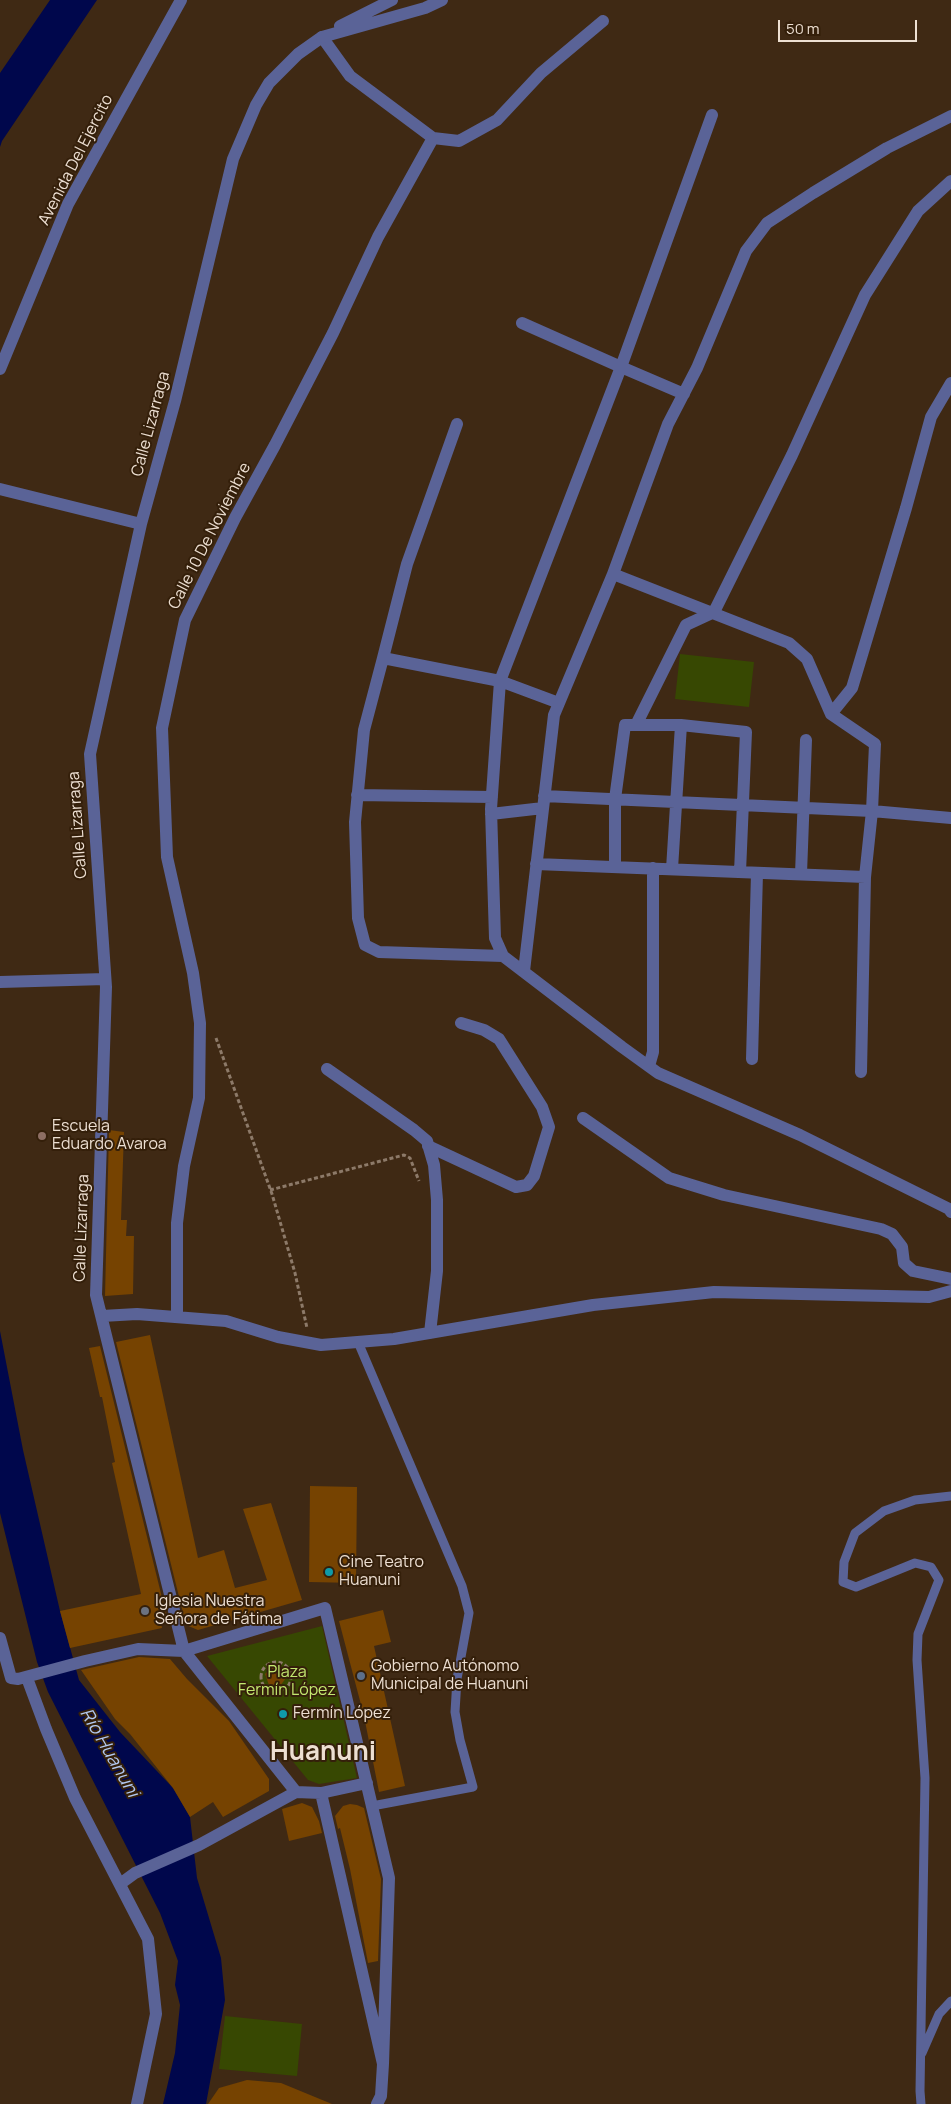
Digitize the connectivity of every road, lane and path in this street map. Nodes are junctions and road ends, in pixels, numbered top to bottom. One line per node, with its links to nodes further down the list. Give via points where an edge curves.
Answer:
1 (181, 0): 13 (street, Avenida Del Ejercito, via 68,204)
2 (442, 0): 4 (street)
3 (388, 1): 4 (street); 6 (street)
4 (394, 17): 6 (street)
5 (603, 21): 9 (street, via 541,73 497,120 459,141)
6 (322, 37): 9 (street, via 350,76); 18 (street, Calle Lizarraga, via 298,54 269,83 256,104 233,159 175,401)
7 (712, 115): 12 (street)
8 (951, 116): 15 (street, via 887,148 768,223 746,251)
9 (433, 138): 64 (street, Calle 10 De Noviembre, via 378,237 333,333 185,620 162,728 167,857 193,973 200,1023 199,1098 184,1166 177,1223)
10 (951, 181): 20 (street, via 918,211 866,295)
11 (522, 323): 12 (street)
12 (621, 367): 15 (street); 22 (street)
13 (0, 369)
14 (951, 383): 24 (street, via 931,417 852,688)
15 (684, 394): 19 (street, via 668,424)
16 (457, 424): 21 (street, via 407,564)
17 (0, 489): 18 (street)
18 (141, 524): 48 (street, Calle Lizarraga, via 90,754)
19 (612, 574): 20 (street); 23 (street)
20 (714, 612): 24 (street, via 789,643 806,658); 25 (street, via 686,625)
21 (383, 658): 22 (street); 28 (street, via 364,730)
22 (500, 681): 23 (street); 29 (street)
23 (559, 704): 31 (street, via 554,715)
24 (831, 714): 35 (street, via 875,744)
25 (636, 725): 26 (street); 30 (street, via 625,725)
26 (681, 725): 32 (street); 33 (street, via 746,732)
27 (806, 740): 34 (street)
28 (357, 795): 29 (street); 46 (street, via 358,918 365,945 379,952)
29 (492, 797): 36 (street)
30 (615, 799): 31 (street); 32 (street); 39 (street)
31 (544, 802): 36 (street); 38 (street)
32 (677, 802): 33 (street); 41 (street)
33 (743, 805): 34 (street); 42 (street)
34 (803, 808): 35 (street); 44 (street)
35 (872, 811): 37 (street); 45 (street)
36 (491, 814): 46 (street, via 495,938)
37 (951, 818)
38 (536, 864): 39 (street); 47 (street)
39 (614, 867): 40 (street)
40 (653, 868): 41 (street); 53 (street, via 653,1052)
41 (672, 869): 42 (street)
42 (740, 872): 43 (street)
43 (757, 873): 44 (street); 52 (street)
44 (801, 874): 45 (street)
45 (865, 877): 55 (street)
46 (503, 956): 47 (street)
47 (524, 971): 53 (street)
48 (105, 979): 49 (street); 63 (street, Calle Lizarraga, via 96,1295)
49 (0, 982)
50 (461, 1023): 57 (street, via 484,1030 499,1040 542,1107 549,1127 534,1176 527,1185 516,1187)
51 (215, 1036): 59 (path)
52 (752, 1059)
53 (649, 1066): 60 (street, via 658,1073 800,1135)
54 (327, 1069): 57 (street, via 414,1130)
55 (861, 1072)
56 (583, 1118): 61 (street, via 669,1178 724,1195 881,1229 892,1234 902,1248 904,1262 913,1271)
57 (428, 1146): 65 (street, via 434,1164 437,1200 436,1271)
58 (420, 1183): 59 (path, via 410,1158 404,1155)
59 (270, 1190): 67 (path, via 295,1272)
60 (951, 1212)
61 (951, 1279)
62 (951, 1291): 65 (street, via 930,1297 714,1292 594,1305)
63 (102, 1316): 64 (street); 70 (street, Calle Lizarraga)
64 (177, 1317): 67 (street, via 226,1322 278,1338)
65 (430, 1333): 66 (street)
66 (358, 1342): 67 (street); 76 (lane, via 462,1586 468,1613 456,1679 455,1712 473,1787)
67 (310, 1343)
68 (951, 1496): 79 (lane, via 915,1500 884,1511 855,1533 844,1562 843,1582 856,1587 915,1563 931,1567 939,1580 917,1643 925,1778)
69 (0, 1638): 72 (street, via 11,1678)
70 (184, 1651): 72 (street, via 138,1649); 73 (street, via 325,1608); 74 (street)
71 (288, 1668): 71 (path, via 291,1680 286,1688 274,1692 265,1687 261,1674 268,1665 278,1662)
72 (32, 1677): 77 (street, via 46,1729 75,1798)
73 (367, 1783): 75 (street); 76 (street)
74 (296, 1792): 75 (street); 77 (street)
75 (321, 1794): 80 (street)
76 (372, 1806): 80 (street, via 389,1878)
77 (120, 1884): 81 (street, via 148,1939 156,2014)
78 (951, 2001): 79 (lane, via 939,2014)
79 (920, 2057): 83 (lane)
80 (383, 2064): 82 (street, via 381,2096)
81 (137, 2104)
82 (377, 2104)
83 (921, 2104)

